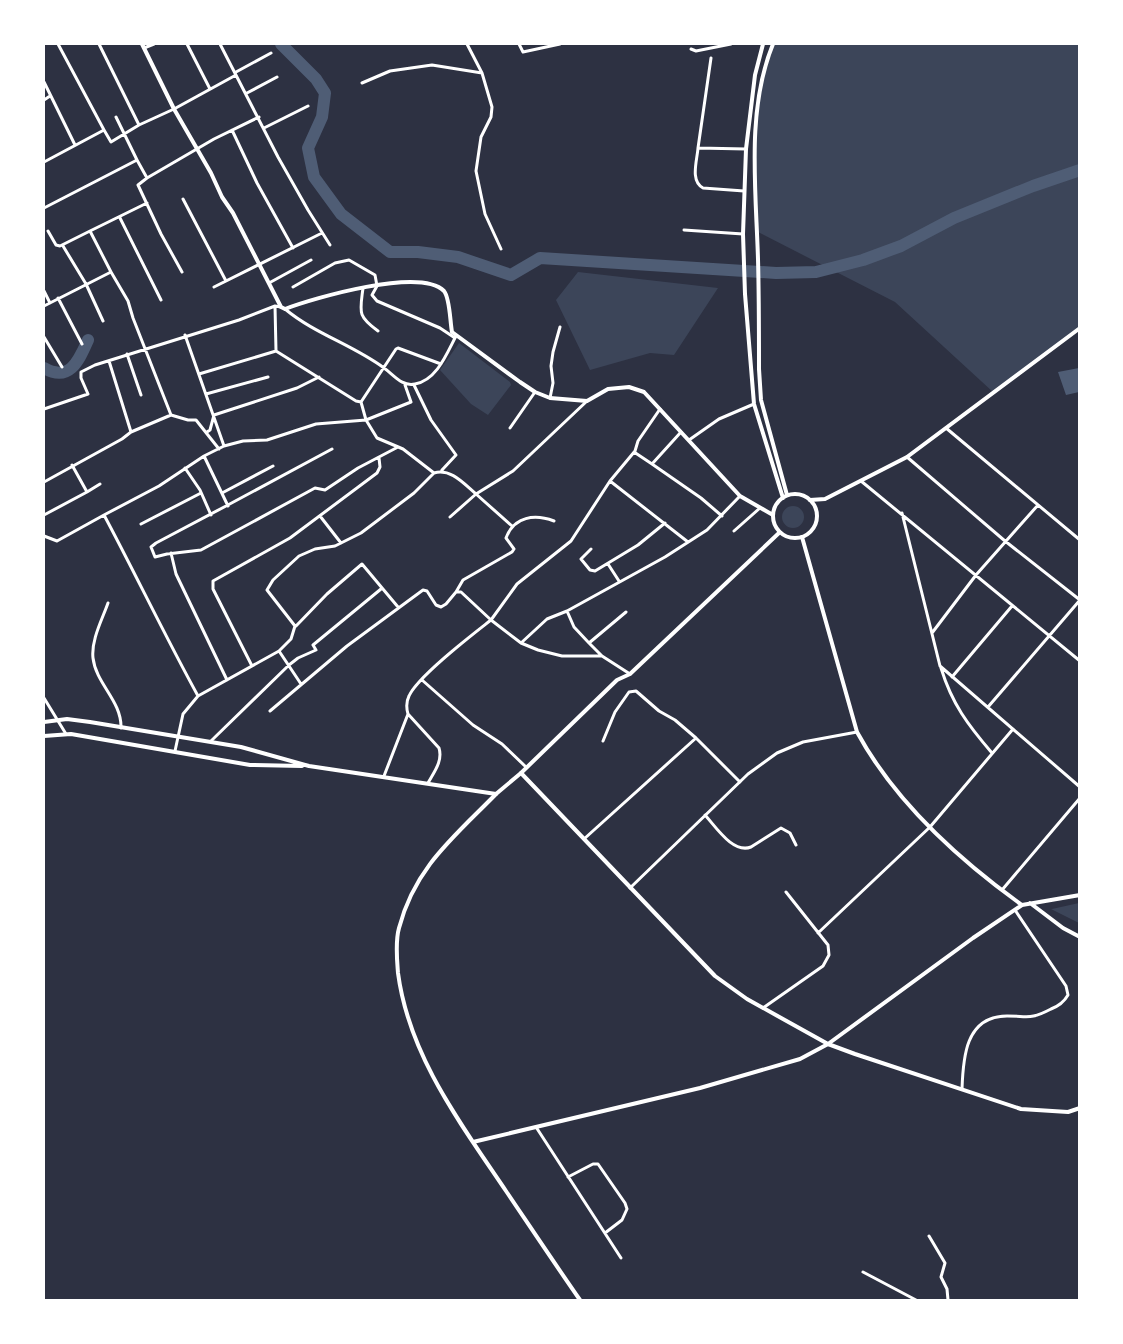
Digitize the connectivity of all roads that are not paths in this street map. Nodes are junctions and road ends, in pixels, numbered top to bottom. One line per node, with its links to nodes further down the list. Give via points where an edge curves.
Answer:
1 (58, 44): 31 (street)
2 (99, 44): 29 (street)
3 (154, 44): 12 (street)
4 (187, 44): 21 (street)
5 (220, 44): 16 (street)
6 (467, 44): 17 (street)
7 (519, 44): 8 (street, via 524,52)
8 (560, 44)
9 (731, 44): 13 (street)
10 (763, 44): 36 (street)
11 (773, 44): 134 (street, via 758,106 755,149 761,400)
12 (143, 46): 26 (street)
13 (691, 49)
14 (271, 54): 16 (street)
15 (711, 58): 35 (street)
16 (236, 73): 21 (street); 22 (street)
17 (482, 73): 20 (street, via 432,65 390,71); 54 (street, via 492,107 481,136 476,171 485,214)
18 (277, 77): 22 (street)
19 (44, 82): 23 (street)
20 (362, 83)
21 (210, 89): 26 (street)
22 (247, 93): 28 (street)
23 (50, 96): 24 (street); 34 (street)
24 (44, 99)
25 (308, 106): 30 (street)
26 (174, 109): 29 (street); 37 (street)
27 (116, 117): 33 (street)
28 (259, 117): 30 (street); 32 (street)
29 (139, 125): 33 (street)
30 (264, 128): 49 (street)
31 (104, 130): 33 (street, via 111,142); 34 (street)
32 (232, 130): 37 (street); 53 (street)
33 (124, 134): 39 (street)
34 (75, 145): 38 (street)
35 (698, 148): 36 (street); 41 (street, via 697,185)
36 (746, 148): 41 (street)
37 (197, 149): 40 (street); 56 (street)
38 (44, 160)
39 (137, 160): 40 (street); 44 (street)
40 (147, 178): 43 (street, via 138,185)
41 (744, 191): 50 (street)
42 (183, 199): 59 (street)
43 (147, 203): 45 (street); 58 (street)
44 (44, 208)
45 (120, 218): 48 (street); 68 (street)
46 (684, 230): 50 (street)
47 (48, 231): 52 (street, via 56,245)
48 (90, 231): 52 (street); 57 (street)
49 (322, 233): 51 (street); 53 (street)
50 (743, 234): 99 (street)
51 (330, 245)
52 (63, 246): 61 (street)
53 (292, 248): 56 (street)
54 (501, 249)
55 (311, 260): 60 (street)
56 (258, 266): 59 (street); 60 (street)
57 (111, 272): 61 (street); 81 (street, via 132,309)
58 (183, 272)
59 (226, 281): 64 (street)
60 (269, 283): 72 (street)
61 (86, 284): 67 (street); 73 (street)
62 (363, 286): 63 (street); 72 (street); 76 (street, via 361,317)
63 (377, 286): 65 (street, via 373,273 349,260 335,263); 78 (street, via 373,298 381,304); 78 (street, via 409,282 436,286 448,299 449,321)
64 (214, 287)
65 (293, 287)
66 (44, 291): 69 (street)
67 (58, 298): 69 (street); 80 (street)
68 (161, 300)
69 (50, 303): 70 (street)
70 (44, 306)
71 (275, 306): 72 (street); 77 (street); 82 (street)
72 (283, 308): 87 (street, via 316,331)
73 (103, 321)
74 (560, 327): 96 (street, via 551,366)
75 (1080, 328): 106 (street)
76 (378, 331)
77 (185, 335): 81 (street); 88 (street)
78 (456, 337): 85 (street); 93 (street)
79 (44, 338): 86 (street)
80 (82, 344)
81 (144, 349): 83 (street); 102 (street)
82 (276, 351): 88 (street); 90 (street)
83 (127, 354): 84 (street); 95 (street)
84 (109, 360): 100 (street, via 81,372 88,394); 108 (street)
85 (441, 364): 87 (street, via 398,348); 92 (street, via 430,377)
86 (62, 367)
87 (383, 367): 91 (street); 98 (street)
88 (199, 374): 94 (street)
89 (268, 376): 94 (street)
90 (319, 377): 98 (street); 103 (street)
91 (405, 385): 92 (street); 104 (street, via 411,402)
92 (414, 385): 123 (street, via 431,420 456,455)
93 (535, 392): 96 (street); 105 (street)
94 (206, 394): 103 (street)
95 (141, 395)
96 (550, 398): 97 (street)
97 (587, 401): 101 (street, via 608,389 629,387 644,392); 132 (street, via 513,471)
98 (361, 402): 104 (street)
99 (754, 404): 110 (street, via 719,419); 134 (street)
100 (44, 409)
101 (660, 409): 107 (street); 115 (street)
102 (171, 415): 108 (street); 109 (street, via 196,420)
103 (214, 415): 109 (street); 111 (street)
104 (366, 420): 111 (street, via 316,424 267,440); 112 (street, via 376,438)
105 (510, 428)
106 (946, 428): 118 (street); 136 (street)
107 (682, 431): 110 (street); 119 (street)
108 (131, 432): 120 (street)
109 (207, 433): 113 (street)
110 (689, 440): 133 (street)
111 (224, 446): 113 (street)
112 (398, 447): 117 (street); 124 (street)
113 (219, 449): 116 (street)
114 (332, 449): 137 (street)
115 (634, 452): 119 (street); 125 (street)
116 (204, 456): 122 (street); 131 (street)
117 (378, 457): 144 (street, via 377,473); 160 (street, via 325,490 315,488 201,550)
118 (907, 457): 126 (street); 156 (street)
119 (652, 464): 145 (street)
120 (72, 465): 127 (street); 129 (street)
121 (273, 466): 131 (street)
122 (185, 468): 130 (street); 141 (street)
123 (441, 471): 124 (street); 132 (street, via 450,473)
124 (435, 473): 158 (street, via 361,533)
125 (610, 481): 148 (street); 172 (street, via 571,541 517,584)
126 (861, 481): 135 (street, via 825,499); 139 (street)
127 (44, 482)
128 (100, 484): 129 (street)
129 (87, 492): 140 (street)
130 (201, 493): 142 (street); 149 (street)
131 (222, 493): 137 (street)
132 (476, 494): 146 (street); 150 (street)
133 (740, 496): 138 (street); 145 (street)
134 (785, 497): 135 (street, via 802,495); 143 (street, via 776,505)
135 (810, 500): 154 (street, via 817,513 816,523)
136 (1038, 505): 155 (street); 156 (street)
137 (228, 506): 142 (street)
138 (760, 508): 143 (street); 151 (street)
139 (902, 513): 162 (street); 174 (street)
140 (44, 515)
141 (104, 515): 153 (street, via 57,541); 189 (street)
142 (211, 515): 160 (street, via 152,547 155,557)
143 (773, 515): 152 (street)
144 (320, 516): 158 (street); 182 (street, via 290,538 213,581 213,589)
145 (722, 516): 157 (street)
146 (450, 517)
147 (554, 521): 150 (street, via 526,518)
148 (665, 523): 157 (street); 161 (street)
149 (141, 524)
150 (512, 526): 165 (street, via 507,538 512,552 463,580)
151 (734, 531)
152 (780, 532): 154 (street, via 792,538); 184 (street)
153 (44, 536)
154 (802, 537): 198 (street)
155 (1080, 540)
156 (1005, 541): 162 (street); 166 (street)
157 (688, 542): 163 (street)
158 (340, 543): 173 (street, via 299,556 268,587)
159 (591, 549): 161 (street, via 581,559 590,570)
160 (171, 553): 186 (street, via 176,574)
161 (608, 564): 163 (street)
162 (976, 575): 168 (street); 174 (street)
163 (619, 581): 170 (street)
164 (381, 589): 169 (street); 173 (street, via 362,564); 181 (street, via 313,645 316,650)
165 (456, 592): 169 (street, via 441,607 425,590); 172 (street, via 464,594)
166 (1080, 600): 175 (street)
167 (108, 603): 196 (street, via 93,657 117,707)
168 (1012, 606): 175 (street); 185 (street)
169 (398, 607): 188 (street)
170 (567, 611): 176 (street, via 547,619); 177 (street, via 574,627)
171 (626, 612): 177 (street)
172 (491, 620): 176 (street); 187 (street)
173 (296, 626): 178 (street, via 291,639)
174 (932, 633): 183 (street)
175 (1049, 635): 180 (street); 191 (street)
176 (520, 643): 179 (street, via 556,655)
177 (590, 643): 179 (street)
178 (279, 651): 181 (street); 182 (street)
179 (602, 656): 184 (street)
180 (1080, 661)
181 (289, 665): 188 (street); 204 (street)
182 (252, 666): 186 (street)
183 (940, 666): 185 (street); 206 (street, via 965,722)
184 (630, 674): 208 (street, via 617,680)
185 (952, 677): 191 (street)
186 (227, 680): 189 (street)
187 (422, 680): 193 (street, via 409,694); 208 (street)
188 (301, 684): 192 (street)
189 (198, 696): 201 (street, via 183,714)
190 (44, 698): 194 (street)
191 (988, 707): 197 (street)
192 (270, 711)
193 (408, 714): 210 (street); 212 (street, via 441,754)
194 (58, 719): 195 (street); 196 (street); 199 (street)
195 (44, 722)
196 (121, 728): 201 (street)
197 (1013, 729): 206 (street); 213 (street)
198 (857, 732): 211 (street, via 803,742 777,753); 217 (street, via 898,794)
199 (66, 734): 200 (street); 205 (street)
200 (44, 736)
201 (178, 736): 204 (street); 205 (street)
202 (696, 738): 203 (street, via 633,690 615,711); 211 (street); 218 (street)
203 (603, 741)
204 (210, 742): 207 (street)
205 (175, 751): 207 (street, via 250,765)
206 (992, 753): 217 (street)
207 (309, 766): 210 (street)
208 (526, 767): 209 (street)
209 (521, 773): 214 (street); 218 (street)
210 (384, 776): 212 (street)
211 (740, 782): 216 (street)
212 (428, 784): 214 (street)
213 (1080, 786)
214 (496, 794): 234 (street, via 422,873 398,930 401,996 416,1042 429,1072)
215 (1080, 798): 221 (street)
216 (705, 815): 219 (street, via 725,838 740,848 752,847 781,828 790,833); 220 (street)
217 (930, 827): 221 (street); 227 (street)
218 (584, 839): 220 (street)
219 (796, 845)
220 (630, 888): 229 (street, via 715,976)
221 (1002, 890): 225 (street)
222 (786, 892): 227 (street)
223 (1080, 895): 224 (street)
224 (1030, 903): 225 (street); 228 (street)
225 (1022, 905): 226 (street)
226 (1015, 910): 230 (street); 231 (street, via 1068,994 1058,1006 1031,1018 1007,1016 984,1022 966,1046)
227 (818, 933): 229 (street, via 830,951 823,966)
228 (1080, 937)
229 (763, 1008): 230 (street)
230 (828, 1044): 231 (street); 233 (street, via 788,1064)
231 (962, 1089): 232 (street, via 1021,1109 1068,1112)
232 (1080, 1108)
233 (536, 1127): 234 (street); 235 (street)
234 (473, 1142): 240 (street)
235 (568, 1178): 236 (street); 236 (street, via 598,1164 625,1203 622,1220)
236 (605, 1233): 238 (street)
237 (929, 1236): 242 (street, via 945,1263 941,1277)
238 (621, 1258)
239 (863, 1272): 241 (street)
240 (580, 1300)
241 (916, 1300)
242 (948, 1300)

